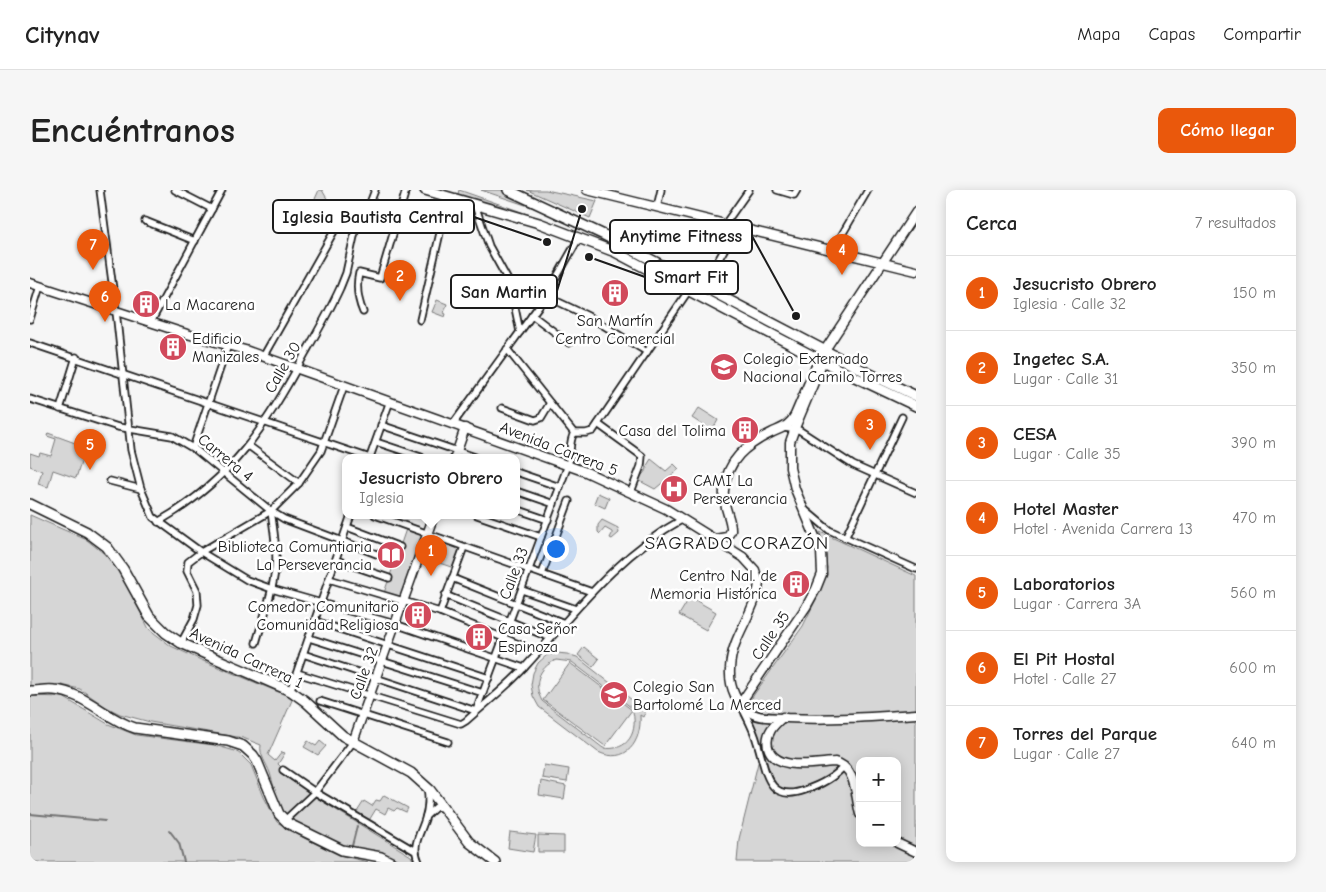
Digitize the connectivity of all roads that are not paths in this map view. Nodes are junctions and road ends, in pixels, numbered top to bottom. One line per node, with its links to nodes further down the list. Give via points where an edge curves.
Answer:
1 (100, 190): 33 (street)
2 (174, 190): 17 (street)
3 (222, 190): 17 (street)
4 (375, 190): 21 (street, Calle 30, via 363,221)
5 (406, 190): 34 (street, via 380,278 360,273 357,281)
6 (425, 190): 14 (main road)
7 (508, 190): 30 (main road, via 604,235)
8 (587, 190): 16 (main road)
9 (661, 190): 16 (street)
10 (749, 190): 20 (street)
11 (777, 190): 13 (street)
12 (868, 190): 25 (street)
13 (796, 192)
14 (448, 198): 15 (main road); 37 (street)
15 (475, 205): 23 (main road); 39 (street, via 489,246 510,284)
16 (657, 207): 20 (main road)
17 (212, 210): 24 (street)
18 (916, 212): 26 (main road)
19 (145, 221): 24 (street)
20 (726, 224): 22 (main road)
21 (356, 226): 46 (street, via 348,223 338,226); 49 (street, Calle 30, via 340,288)
22 (737, 226): 25 (main road); 30 (street)
23 (579, 238): 31 (main road, via 629,258); 32 (street)
24 (195, 241): 38 (street)
25 (833, 250): 26 (main road)
26 (882, 262): 27 (main road); 44 (main road)
27 (916, 271)
28 (30, 283): 29 (main road, Avenida Carrera 5)
29 (40, 286): 33 (main road, Avenida Carrera 5); 36 (street)
30 (702, 287): 44 (main road)
31 (689, 290): 45 (street); 48 (main road)
32 (546, 296): 35 (street); 45 (street, via 588,316)
33 (116, 311): 38 (main road, Avenida Carrera 5); 50 (street)
34 (363, 312)
35 (532, 315): 39 (street); 41 (street)
36 (30, 319)
37 (420, 320)
38 (151, 322): 42 (main road, Avenida Carrera 5)
39 (520, 332): 43 (street)
40 (30, 343): 47 (street)
41 (569, 343)
42 (228, 345): 46 (main road, Avenida Carrera 5); 56 (street)
43 (507, 349): 57 (street); 63 (street)
44 (824, 350): 48 (main road); 53 (main road)
45 (647, 352): 64 (street)
46 (263, 357): 49 (main road, Avenida Carrera 5)
47 (76, 358): 50 (street); 60 (street)
48 (821, 360): 52 (main road); 58 (main road)
49 (297, 369): 51 (main road, Avenida Carrera 5); 62 (street, Calle 30)
50 (122, 373): 56 (street); 69 (street)
51 (344, 386): 55 (main road, Avenida Carrera 5); 71 (street)
52 (809, 388): 67 (main road); 68 (main road)
53 (916, 396)
54 (30, 399): 60 (street, Carrera 4)
55 (390, 401): 63 (main road, Avenida Carrera 5); 65 (street)
56 (208, 402): 62 (street); 74 (street)
57 (550, 403): 59 (street, via 542,416 535,420); 70 (street)
58 (916, 406)
59 (502, 408)
60 (60, 409): 69 (street, Carrera 4)
61 (902, 417): 82 (street)
62 (266, 422): 71 (street); 73 (street, Calle 30)
63 (453, 424): 66 (main road, Avenida Carrera 5)
64 (598, 424): 70 (street, via 591,432); 88 (street, via 642,456)
65 (381, 425): 72 (street); 78 (street)
66 (465, 428): 78 (main road); 79 (main road, Avenida Carrera 5)
67 (784, 428): 68 (street); 106 (main road, via 738,453 727,473 724,491 724,507 732,531 724,539)
68 (795, 428): 82 (street); 93 (main road, via 790,442 790,468)
69 (129, 429): 74 (street, Carrera 4, via 172,436); 86 (street)
70 (574, 433): 79 (street, Calle 33)
71 (325, 442): 75 (street); 84 (street)
72 (376, 442): 76 (street); 77 (street)
73 (248, 446): 80 (street, Calle 30); 84 (street)
74 (193, 448): 80 (street, Carrera 4)
75 (360, 454)
76 (370, 454)
77 (412, 454)
78 (456, 454)
79 (568, 465): 85 (street, Calle 33); 88 (main road, Avenida Carrera 5)
80 (223, 473): 95 (street, Carrera 4); 102 (street, Calle 30, via 184,506)
81 (520, 473): 85 (street)
82 (875, 475): 89 (street); 107 (street)
83 (110, 481): 86 (street)
84 (299, 483): 95 (street)
85 (560, 487): 92 (street, Calle 33)
86 (141, 489): 102 (street, via 149,510)
87 (520, 492): 92 (street)
88 (631, 492): 100 (main road, Avenida Carrera 5)
89 (916, 493)
90 (569, 501): 116 (street)
91 (30, 504): 136 (main road, Avenida Carrera 1, via 92,536 106,547 117,559 154,622)
92 (554, 504): 101 (street, Calle 33)
93 (802, 508): 107 (street); 152 (main road, Calle 35, via 821,551 820,580 806,607)
94 (520, 510): 101 (street)
95 (271, 511): 108 (street, Carrera 4, via 297,525); 111 (street); 120 (street, via 276,557)
96 (349, 519): 103 (street)
97 (386, 519): 104 (street)
98 (433, 519): 104 (main road, Calle 32)
99 (489, 519): 105 (street)
100 (683, 519): 106 (main road, Avenida Carrera 5); 122 (street, via 636,551)
101 (548, 520): 105 (street, Calle 33)
102 (158, 522): 111 (street)
103 (346, 527): 108 (street); 109 (street)
104 (427, 534): 110 (street); 124 (main road, Calle 32)
105 (541, 537): 115 (street, Calle 33)
106 (713, 538): 152 (main road, Avenida Carrera 5, via 749,561 759,583 757,597 731,658 732,686)
107 (845, 538): 114 (street)
108 (342, 541): 112 (street); 113 (street, Carrera 4)
109 (400, 547)
110 (464, 547): 115 (street); 118 (street)
111 (201, 552): 120 (street, via 238,575); 136 (street, via 187,565 198,605)
112 (336, 560): 117 (street); 119 (street)
113 (395, 561)
114 (916, 569)
115 (529, 570): 116 (street); 121 (street, Calle 33)
116 (542, 574): 122 (street)
117 (389, 578)
118 (452, 578): 123 (street); 126 (street)
119 (329, 579): 124 (street); 125 (street)
120 (272, 589): 125 (street); 137 (street)
121 (522, 590): 126 (street, Calle 33); 127 (street)
122 (592, 592): 127 (street)
123 (445, 595): 128 (street); 130 (street)
124 (403, 601): 128 (street); 132 (main road, Calle 32)
125 (321, 603): 129 (street); 132 (street)
126 (516, 604): 130 (street, Calle 33); 131 (street)
127 (576, 609): 131 (street)
128 (440, 612): 134 (street)
129 (314, 621): 135 (street); 138 (street)
130 (510, 622): 133 (street); 134 (street, Calle 33)
131 (564, 623): 139 (street)
132 (395, 624): 138 (main road, Calle 32); 141 (street)
133 (546, 636)
134 (503, 637): 139 (street); 141 (street, Calle 33)
135 (309, 638): 140 (street); 142 (street)
136 (180, 643): 157 (main road, Avenida Carrera 1, via 291,690)
137 (256, 643)
138 (388, 645): 142 (main road, Calle 32); 146 (street)
139 (538, 652): 143 (street)
140 (303, 654): 144 (street); 145 (street)
141 (496, 658): 143 (street); 146 (street, Calle 33)
142 (382, 661): 145 (main road, Calle 32); 149 (street)
143 (524, 668): 153 (street)
144 (297, 672): 147 (street); 150 (street)
145 (376, 678): 150 (main road, Calle 32); 153 (street)
146 (489, 678): 149 (street, Calle 33)
147 (292, 686)
148 (30, 692): 166 (main road, via 54,690 71,694 135,728 236,743 252,754 279,814)
149 (483, 693): 153 (street, Calle 33)
150 (370, 696): 153 (street, via 459,724); 154 (main road, Calle 32)
151 (320, 700): 154 (street)
152 (740, 704): 156 (main road, via 757,715); 159 (street, via 755,736 766,776 774,789 796,794 827,781)
153 (476, 711)
154 (363, 714): 157 (main road, Calle 32); 158 (street)
155 (916, 714): 156 (main road, via 830,720)
156 (783, 718): 159 (main road, via 767,737 769,750 775,759 783,763 835,762)
157 (353, 742): 161 (main road, Avenida Carrera 1, via 411,773); 162 (street, Calle 32)
158 (448, 742)
159 (844, 766): 163 (main road, via 851,776)
160 (283, 770): 162 (street)
161 (426, 786): 164 (main road, Avenida Carrera 1); 165 (street)
162 (315, 792): 166 (street, Calle 32); 168 (street)
163 (857, 802)
164 (444, 808): 165 (street, via 434,808); 172 (main road, Avenida Carrera 1, via 470,842)
165 (425, 818): 168 (street)
166 (285, 820): 170 (main road, via 342,850)
167 (901, 845): 169 (main road)
168 (415, 851): 171 (street)
169 (916, 852)
170 (391, 862)
171 (419, 862)
172 (495, 862)

